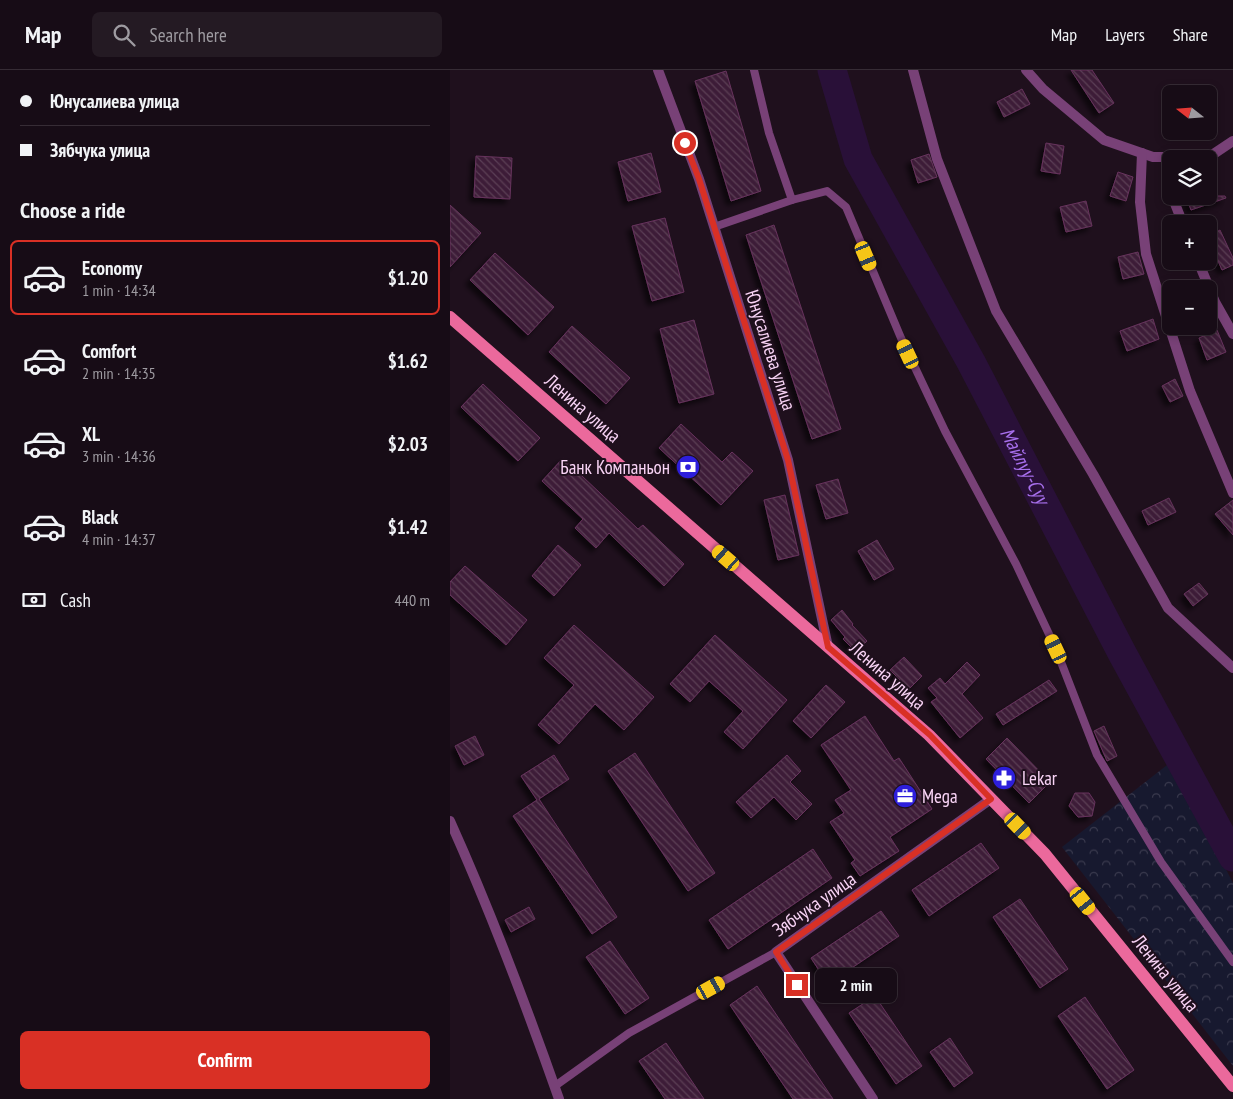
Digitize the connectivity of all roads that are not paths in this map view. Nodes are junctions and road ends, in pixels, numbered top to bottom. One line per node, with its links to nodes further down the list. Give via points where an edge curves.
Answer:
1 (658, 70): 10 (street, Юнусалиева улица)
2 (754, 70): 9 (lane, via 769,133)
3 (913, 70): 16 (street, via 937,159 996,311 1168,608)
4 (1026, 70): 7 (street, via 1043,89 1104,140)
5 (1233, 141): 6 (street)
6 (1217, 152)
7 (1142, 153): 8 (street); 14 (street, via 1140,202 1146,254 1190,391)
8 (1162, 157)
9 (792, 200): 10 (lane); 20 (lane, via 827,191 846,207 901,338 945,431 1016,564 1056,649 1097,755 1161,862)
10 (714, 227): 15 (street, Юнусалиева улица, via 788,460)
11 (1202, 270): 13 (street)
12 (450, 317): 15 (main road, Ленина улица)
13 (1233, 334)
14 (1233, 493)
15 (828, 647): 17 (main road, Ленина улица, via 930,735)
16 (1233, 668)
17 (991, 799): 19 (street, Зябчука улица); 22 (main road, Ленина улица, via 1046,854)
18 (450, 821): 21 (street, via 479,885)
19 (776, 952): 21 (lane, via 629,1034); 24 (street, Зябчука улица)
20 (1233, 962)
21 (555, 1086): 23 (street)
22 (1233, 1086)
23 (559, 1099)
24 (873, 1099)

